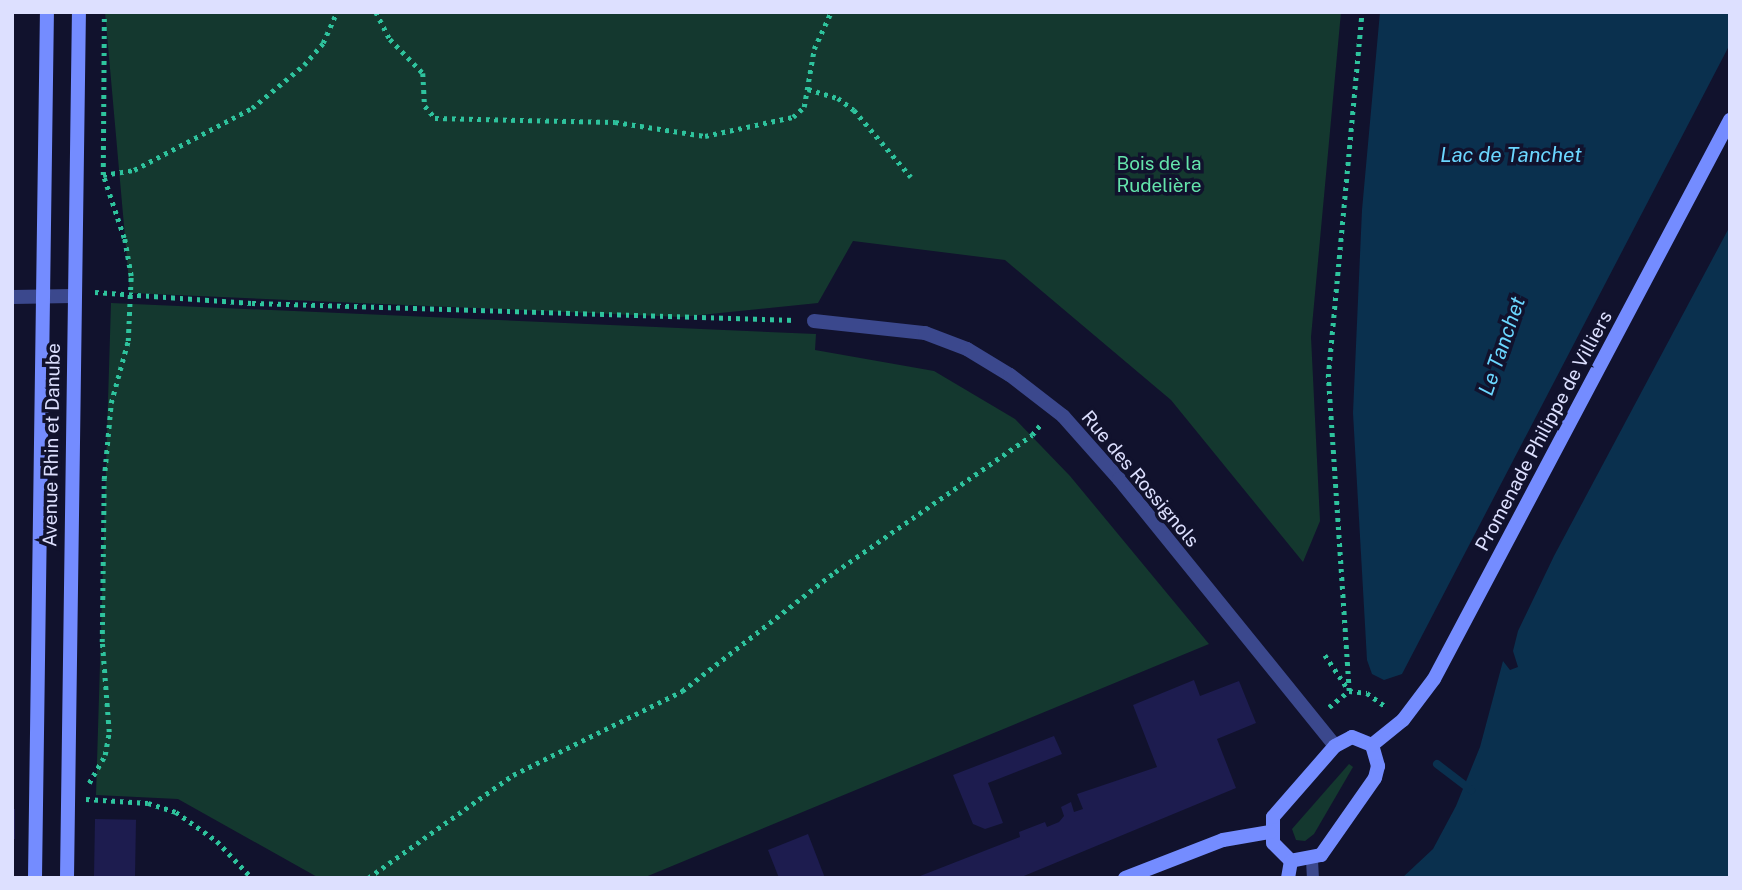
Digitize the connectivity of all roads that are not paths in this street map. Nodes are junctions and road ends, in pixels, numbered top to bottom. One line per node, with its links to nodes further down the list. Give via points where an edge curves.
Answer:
1 (47, 12): 6 (street, Avenue Rhin et Danube)
2 (79, 12): 4 (street, Avenue Rhin et Danube)
3 (1730, 121): 8 (street, Promenade Philippe de Villiers, via 1434,679 1403,720)
4 (73, 296): 6 (street); 14 (street, Avenue Rhin et Danube)
5 (12, 297): 6 (street)
6 (42, 298): 13 (street, Avenue Rhin et Danube)
7 (814, 321): 9 (street, Rue des Rossignols, via 925,333 967,349 1053,409 1119,479)
8 (1372, 745): 9 (street, via 1352,737); 11 (street, via 1378,766 1374,778 1327,847)
9 (1335, 746): 10 (street, via 1273,817)
10 (1270, 832): 12 (street, via 1277,850); 15 (street, via 1223,839)
11 (1312, 860): 12 (street); 17 (lane)
12 (1291, 861): 16 (street)
13 (35, 878)
14 (67, 878)
15 (1125, 878)
16 (1288, 878)
17 (1314, 878)

